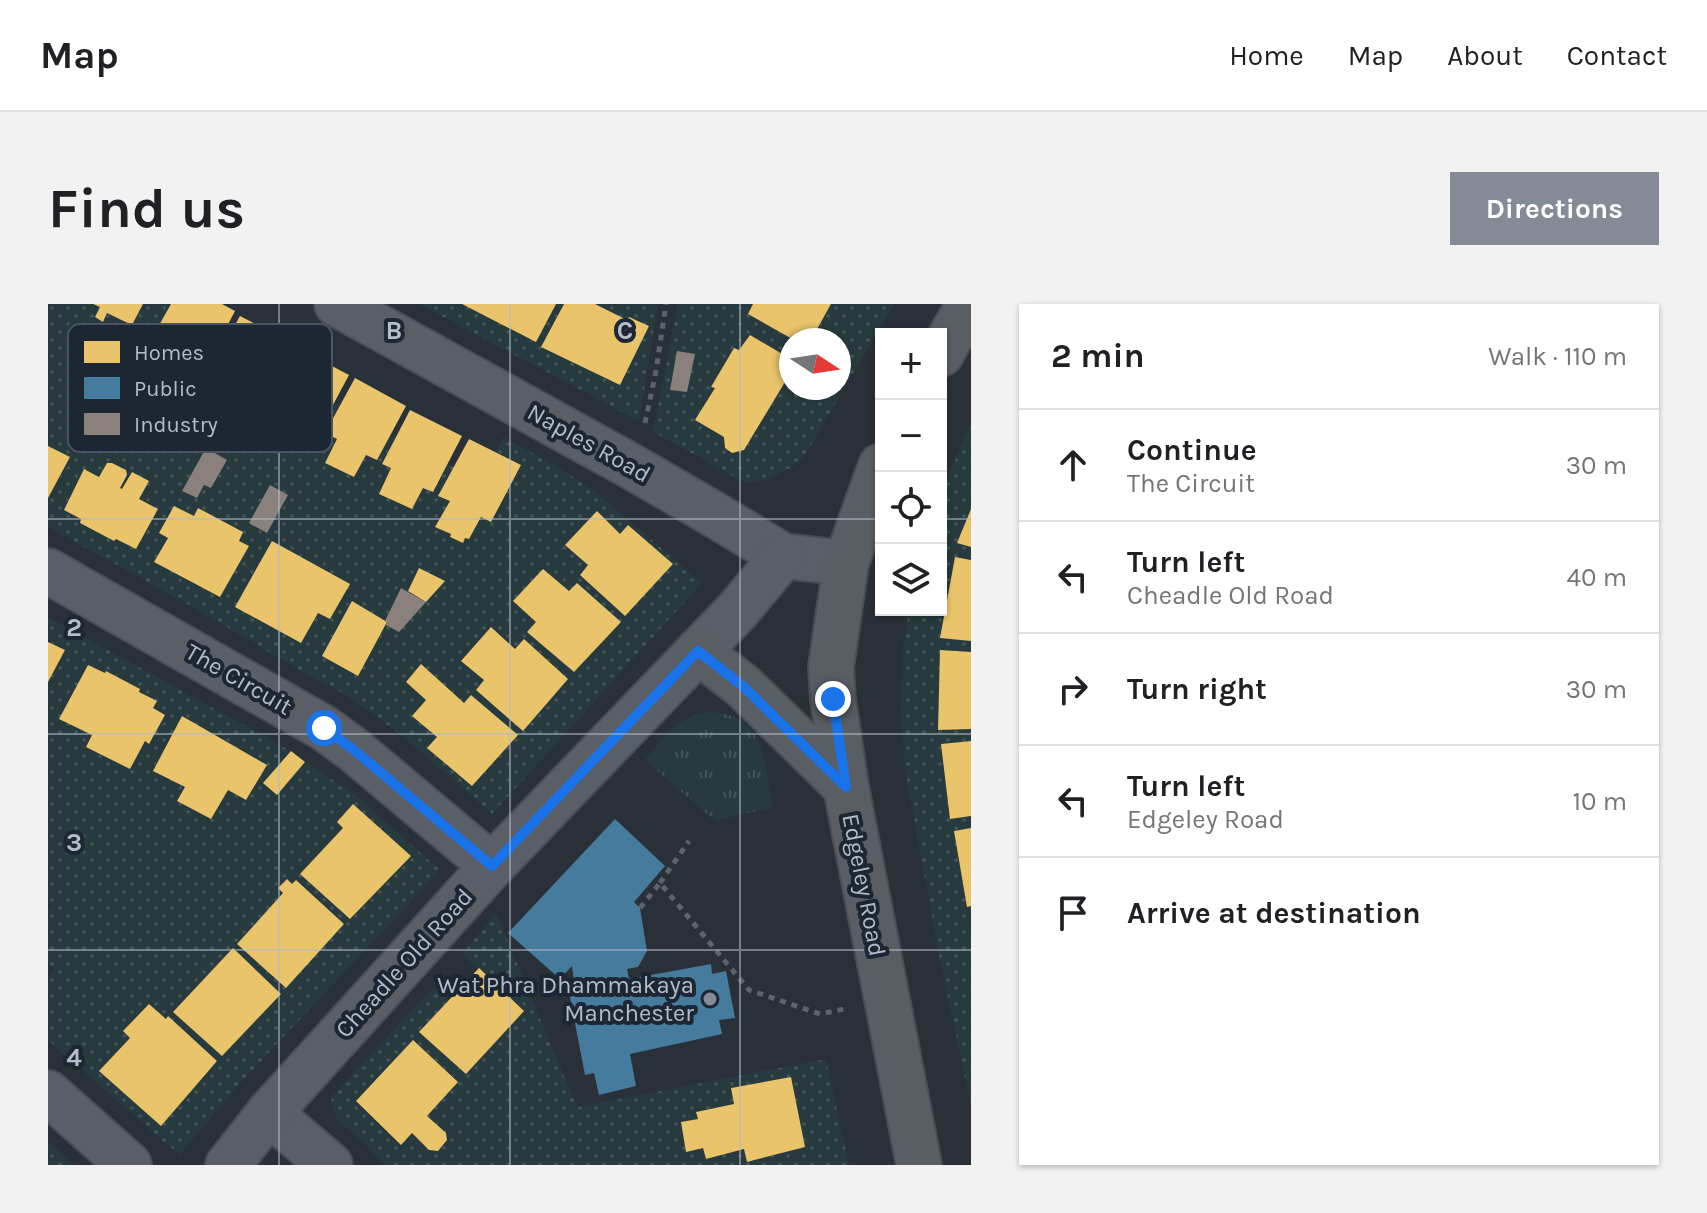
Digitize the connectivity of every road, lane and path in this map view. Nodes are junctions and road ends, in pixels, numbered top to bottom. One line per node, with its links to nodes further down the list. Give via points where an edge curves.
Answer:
1 (337, 304): 5 (street, Naples Road)
2 (666, 304): 5 (path, via 644,428)
3 (969, 304): 4 (main road)
4 (947, 343)
5 (627, 464): 7 (street, Naples Road)
6 (879, 472): 8 (main road, Edgeley Road)
7 (783, 556): 8 (street, Naples Road); 10 (street, Cheadle Old Road)
8 (846, 563): 11 (main road, Edgeley Road, via 831,667)
9 (48, 571): 13 (street, The Circuit, via 324,728)
10 (698, 651): 11 (main road, via 744,687); 13 (street, Cheadle Old Road)
11 (846, 787): 16 (main road, Edgeley Road)
12 (689, 841): 14 (path)
13 (492, 866): 18 (street, Cheadle Old Road)
14 (660, 883): 15 (path); 16 (path, via 749,990 820,1014)
15 (640, 908)
16 (886, 999): 22 (main road, Edgeley Road)
17 (48, 1093): 19 (street)
18 (269, 1113): 20 (street, Cheadle Old Road); 21 (street)
19 (129, 1165)
20 (228, 1165)
21 (330, 1165)
22 (919, 1165)

